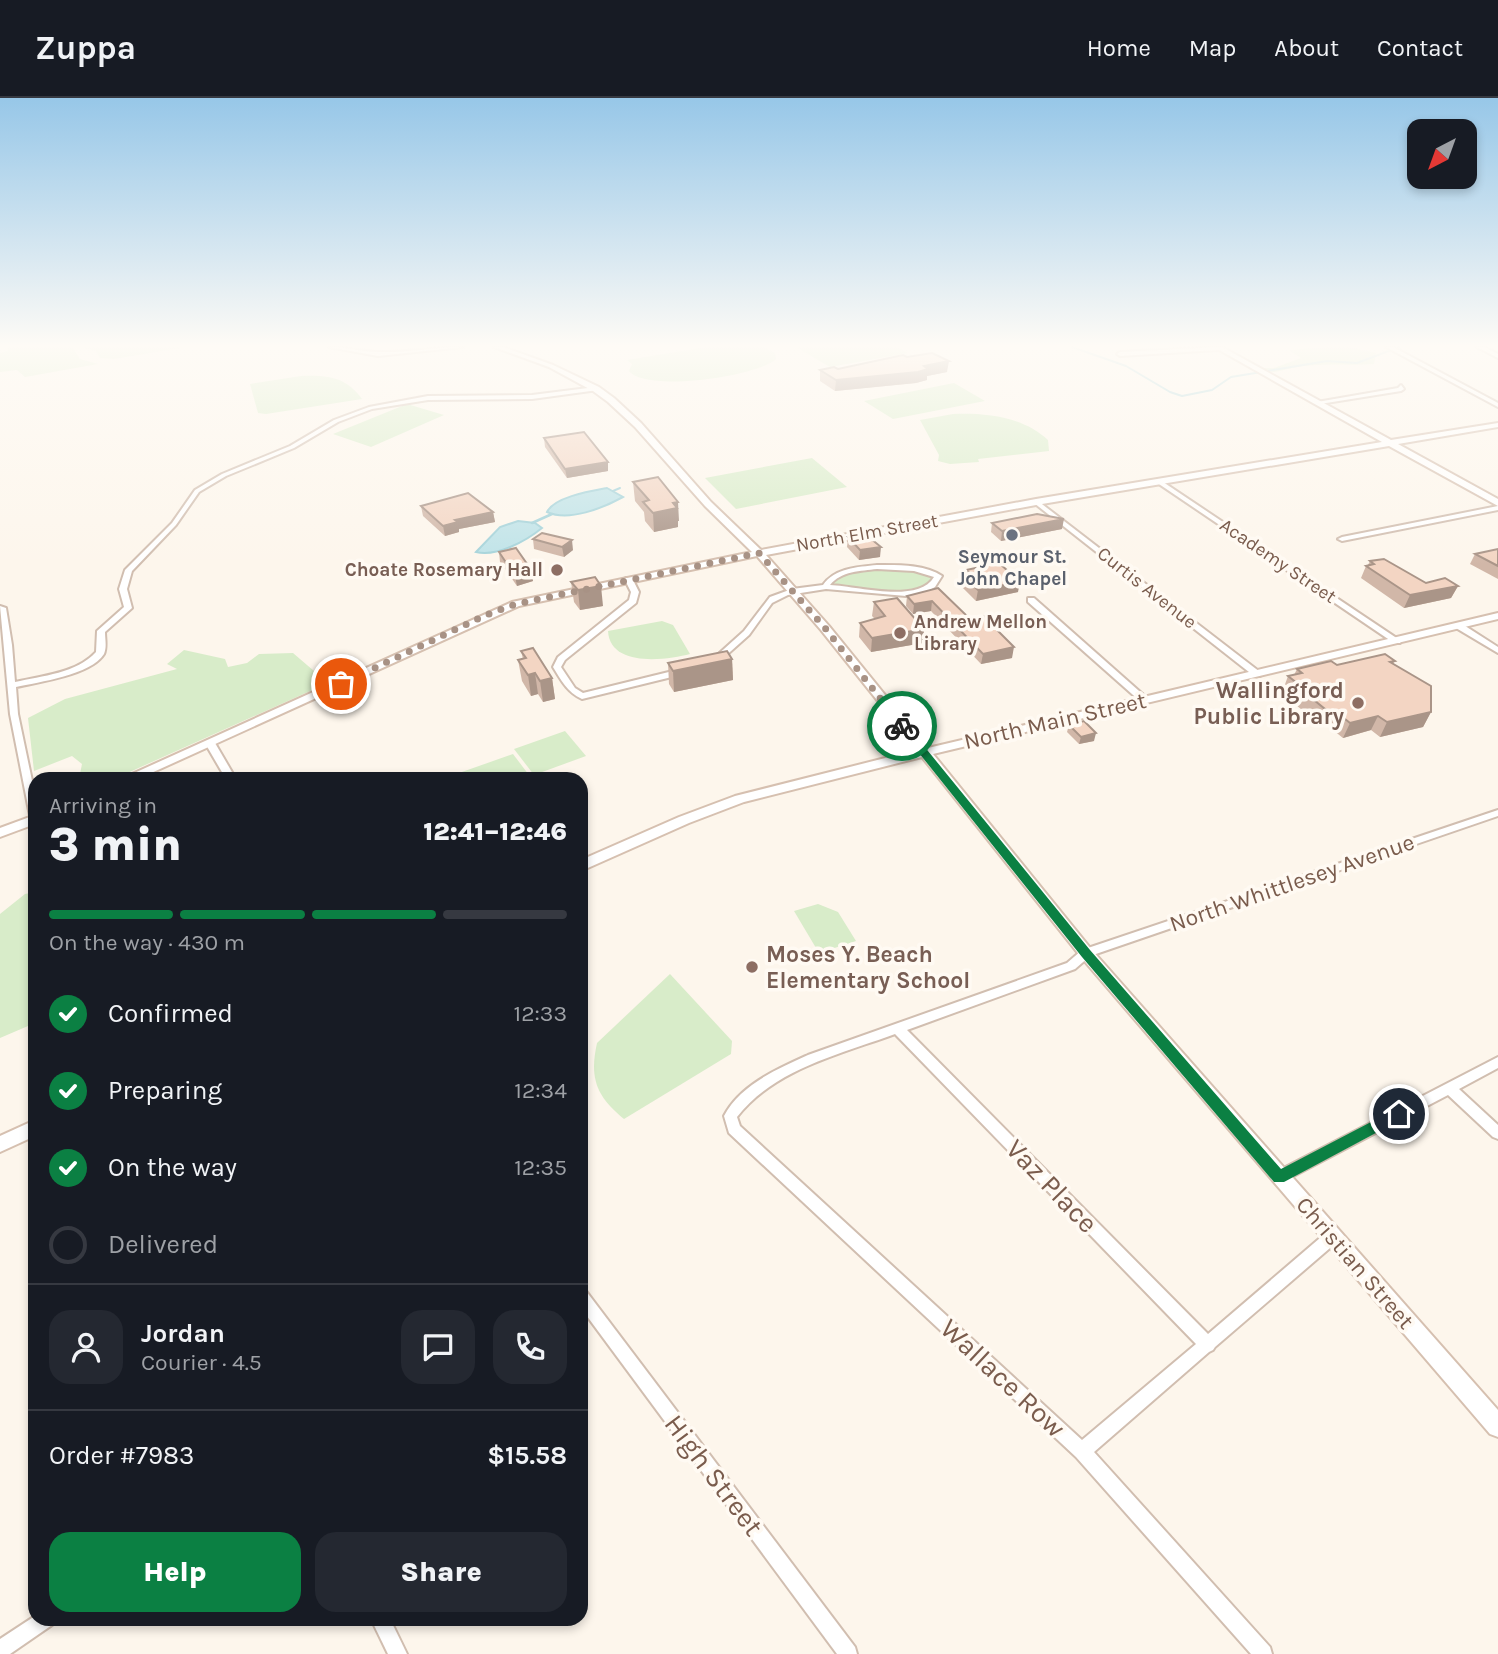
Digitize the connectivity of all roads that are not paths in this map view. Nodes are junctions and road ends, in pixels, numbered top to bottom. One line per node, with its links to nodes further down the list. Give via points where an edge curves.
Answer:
1 (340, 420): 23 (street, via 275,455 216,479 190,499 174,524 129,570 123,589 128,608 101,631 99,654 81,666)
2 (632, 420): 10 (main road, Christian Street)
3 (1350, 420): 5 (main road)
4 (1498, 425): 5 (main road, North Elm Street)
5 (1391, 444): 6 (main road, North Elm Street); 8 (main road)
6 (1158, 481): 7 (main road, North Elm Street); 18 (street, Academy Street)
7 (1036, 502): 10 (main road, North Elm Street); 22 (street, Curtis Avenue)
8 (1498, 506): 9 (street)
9 (1342, 539)
10 (759, 553): 11 (main road, North Elm Street); 13 (main road, Christian Street)
11 (629, 580): 21 (street, via 635,592 633,601 557,663 572,690 588,696); 25 (main road, North Elm Street, via 498,610)
12 (825, 587): 12 (street, via 906,594 929,589 938,576 925,570 870,567 836,573); 13 (street)
13 (793, 592): 20 (street, via 771,600 744,636); 26 (main road, Christian Street)
14 (1031, 600): 24 (street)
15 (2, 608): 23 (street)
16 (1498, 617): 17 (main road, North Main Street)
17 (1459, 626): 18 (main road, North Main Street); 19 (street)
18 (1397, 641): 22 (main road, North Main Street)
19 (1498, 651)
20 (711, 665)
21 (685, 671)
22 (1257, 674): 24 (main road, North Main Street)
23 (13, 685): 29 (street)
24 (1144, 700): 26 (main road, North Main Street)
25 (210, 743): 27 (main road, North Elm Street); 28 (street)
26 (923, 753): 33 (main road, North Main Street, via 733,802); 34 (main road, Christian Street)
27 (143, 772)
28 (227, 772)
29 (28, 784)
30 (1498, 813): 34 (street, North Whittlesey Avenue)
31 (28, 822): 32 (main road)
32 (0, 833)
33 (588, 863)
34 (1086, 953): 35 (street, North Whittlesey Avenue, via 1071,966); 42 (main road, Christian Street)
35 (897, 1028): 38 (street, North Whittlesey Avenue, via 776,1076); 45 (street, Vaz Place)
36 (1498, 1062): 37 (street)
37 (1449, 1088): 40 (street); 42 (street)
38 (730, 1116): 47 (street, Wallace Row, via 734,1129)
39 (28, 1131): 41 (main road)
40 (1498, 1133)
41 (0, 1144)
42 (1279, 1177): 43 (main road, Christian Street)
43 (1332, 1237): 45 (street); 46 (main road, Christian Street)
44 (588, 1305): 52 (street, High Street)
45 (1208, 1345): 47 (street)
46 (1498, 1426)
47 (1083, 1451): 53 (street, Wallace Row)
48 (36, 1626): 50 (street)
49 (384, 1626): 51 (street)
50 (0, 1650)
51 (398, 1654)
52 (848, 1654)
53 (1263, 1654)

